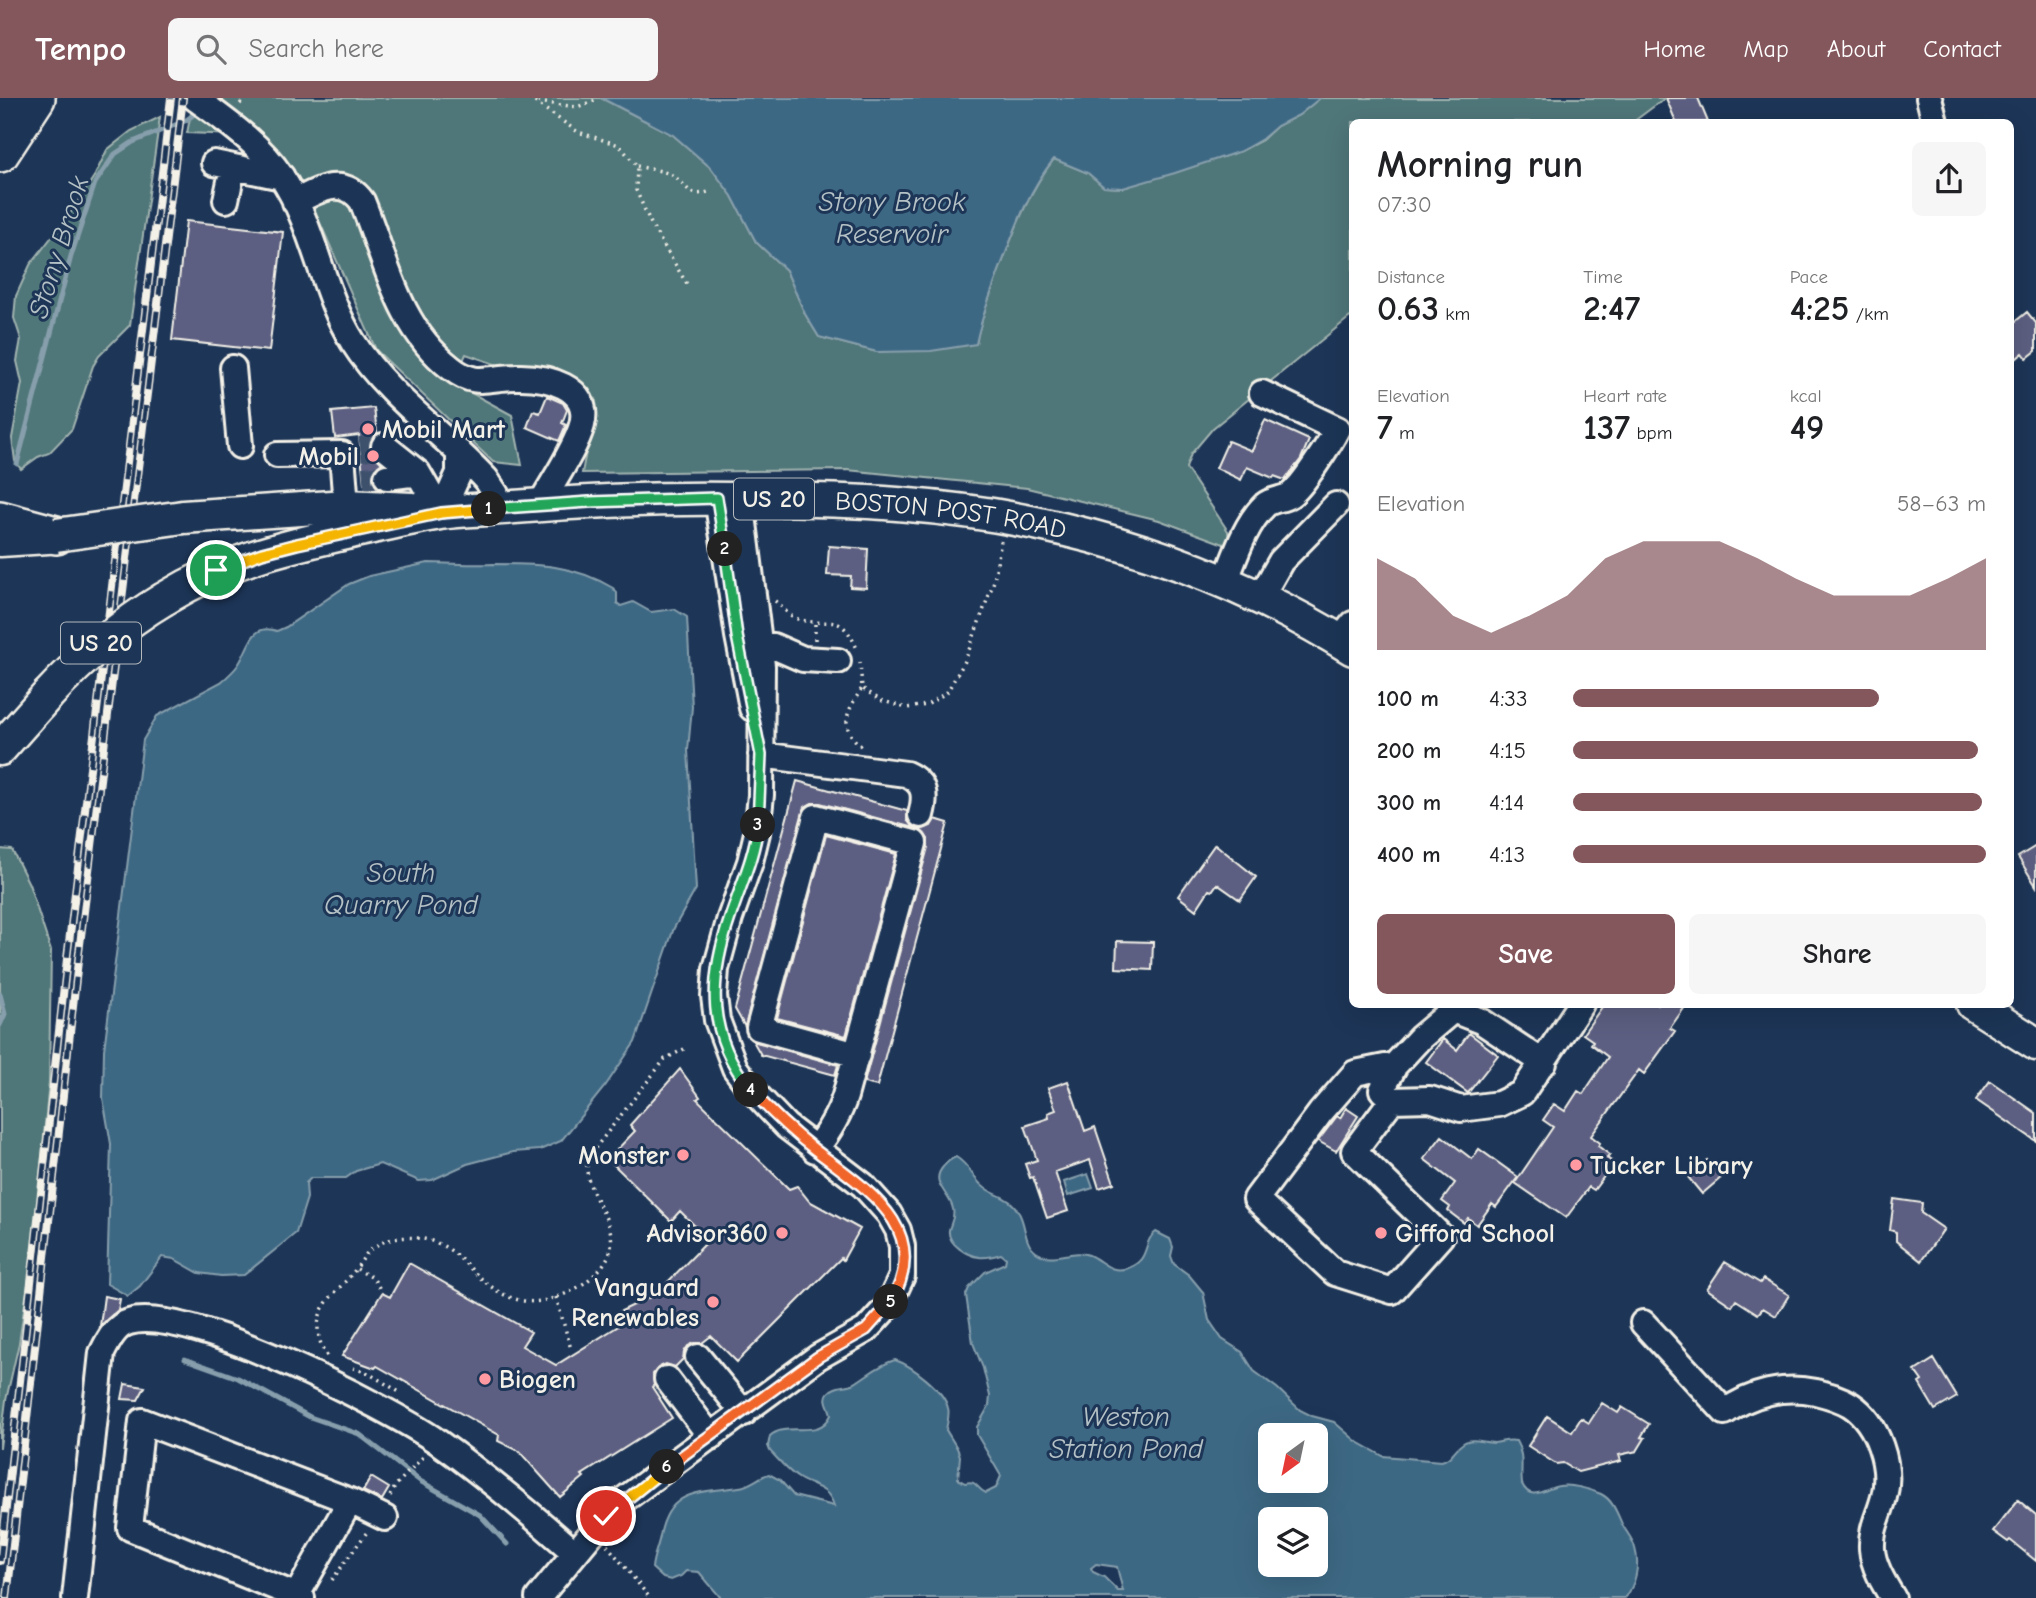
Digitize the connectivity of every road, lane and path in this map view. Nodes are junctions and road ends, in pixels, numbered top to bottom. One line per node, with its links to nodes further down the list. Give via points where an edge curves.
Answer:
1 (5, 98): 8 (highway)
2 (36, 98): 10 (highway)
3 (195, 98): 12 (street, via 256,146)
4 (529, 98): 7 (path)
5 (1929, 98): 9 (street)
6 (596, 100): 7 (path, via 577,107)
7 (536, 102): 11 (path, via 578,132 620,145)
8 (0, 104)
9 (1934, 119)
10 (0, 153)
11 (637, 166): 13 (path, via 672,175 690,193); 16 (path, via 636,190)
12 (282, 177): 14 (street, via 224,165); 15 (street)
13 (711, 191)
14 (226, 200)
15 (295, 202): 20 (street, via 352,341 399,396); 24 (street, via 329,186 356,193 403,308 425,341 456,372 479,382 538,379 564,385 576,394 582,408 581,428)
16 (688, 286)
17 (233, 368): 19 (street)
18 (1262, 393): 32 (street, via 1337,429 1294,491 1263,507)
19 (240, 446)
20 (459, 452): 26 (street, via 492,486); 27 (street, via 459,473)
21 (277, 455): 22 (street)
22 (362, 468): 27 (main road, BOSTON POST ROAD / US 20, via 393,507); 27 (street, via 418,473); 29 (main road, BOSTON POST ROAD / US 20, bridge, via 183,517)
23 (729, 498): 24 (main road, BOSTON POST ROAD / US 20); 32 (main road, BOSTON POST ROAD / US 20, via 889,503 1013,519 1112,542); 36 (street); 39 (street, via 737,636)
24 (541, 505): 26 (main road, BOSTON POST ROAD / US 20)
25 (1336, 505): 33 (street, via 1281,561)
26 (499, 509): 27 (main road, BOSTON POST ROAD / US 20)
27 (441, 513): 38 (main road, BOSTON POST ROAD / US 20, bridge, via 262,553 216,570 103,642 76,665)
28 (0, 520): 29 (highway)
29 (56, 535): 30 (main road, US 20)
30 (0, 540)
31 (1000, 541): 34 (path, via 996,575 965,661 947,692 922,707 901,707 865,691 858,651 842,626 796,618 776,601)
32 (1225, 582): 33 (main road, BOSTON POST ROAD / US 20)
33 (1260, 598): 35 (main road, BOSTON POST ROAD / US 20)
34 (766, 599)
35 (1348, 638)
36 (761, 645): 37 (street, via 803,659); 39 (street)
37 (838, 661)
38 (0, 749)
39 (761, 755): 40 (street, via 906,774 925,792); 49 (street, via 757,833 721,945 714,996 716,1020 735,1068 750,1088)
40 (921, 815)
41 (1578, 1008): 46 (street)
42 (1979, 1008): 43 (main road)
43 (2036, 1044)
44 (686, 1048): 52 (path, via 665,1059 589,1156 586,1172 610,1228 610,1248 596,1274)
45 (856, 1055): 45 (street, via 914,843 816,817 759,1028); 49 (street, via 840,1111)
46 (1544, 1063): 47 (street, via 1482,1021 1453,1010); 48 (street, via 1522,1093 1499,1104 1461,1109 1430,1099)
47 (1395, 1065): 48 (street, via 1382,1090); 48 (street, via 1355,1073 1256,1199 1335,1273 1392,1291 1441,1236 1354,1151)
48 (1392, 1100)
49 (815, 1150): 60 (street, via 863,1185 889,1214 902,1246 902,1276 888,1306 866,1330 818,1357)
50 (357, 1269): 51 (path, via 373,1278); 52 (path, via 379,1245 418,1238 453,1252 504,1294 524,1301); 56 (path, via 320,1316 319,1340)
51 (380, 1289)
52 (556, 1297): 54 (path)
53 (1643, 1323): 72 (street, via 1725,1412 1741,1401 1797,1388 1831,1395 1853,1406 1870,1424 1882,1450 1886,1477 1873,1524 1872,1551)
54 (571, 1349)
55 (698, 1357): 60 (street)
56 (332, 1361)
57 (343, 1366): 59 (path, via 368,1373)
58 (667, 1379): 61 (street)
59 (410, 1399)
60 (744, 1413): 61 (street)
61 (711, 1437): 65 (street, via 632,1493)
62 (428, 1453): 64 (path, via 396,1485)
63 (350, 1501): 64 (street); 68 (street); 68 (street, via 142,1421 130,1528)
64 (382, 1516): 67 (path)
65 (593, 1532): 66 (street); 71 (path)
66 (575, 1553): 69 (street, via 525,1508 410,1424 335,1384 216,1335 143,1319 125,1323 102,1353 104,1409); 70 (street)
67 (327, 1588)
68 (300, 1597)
69 (75, 1598)
70 (538, 1598)
71 (650, 1598)
72 (1893, 1598)

